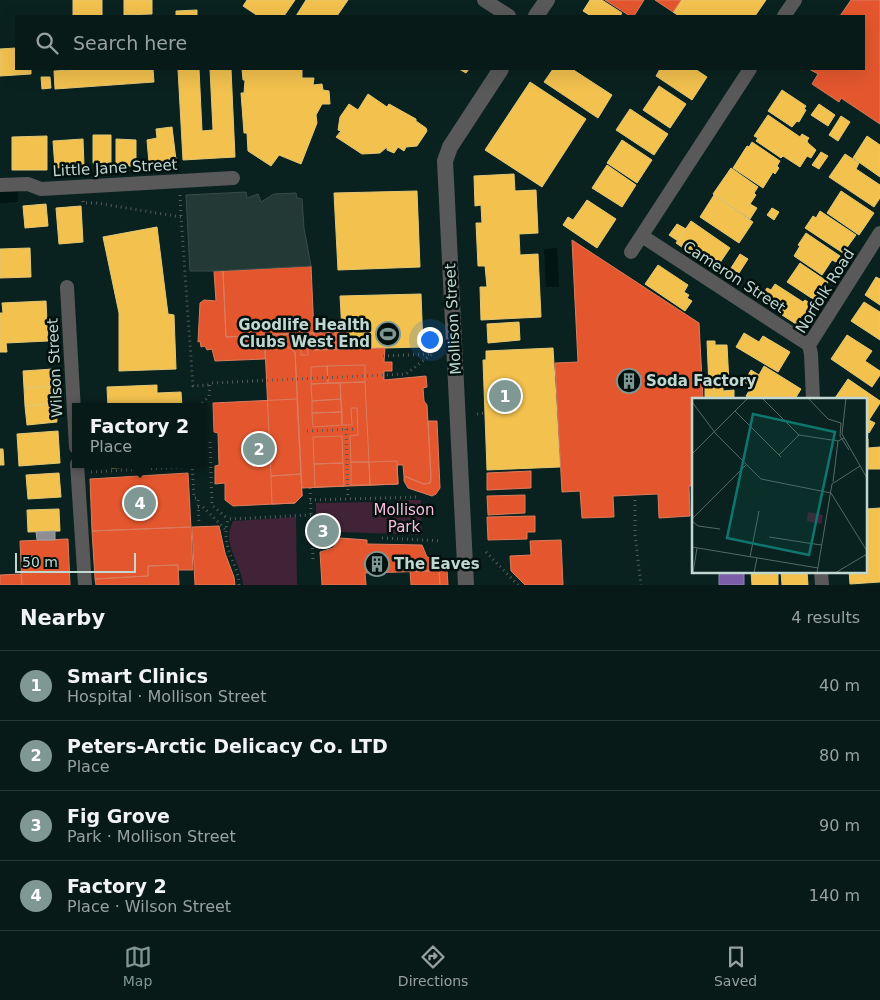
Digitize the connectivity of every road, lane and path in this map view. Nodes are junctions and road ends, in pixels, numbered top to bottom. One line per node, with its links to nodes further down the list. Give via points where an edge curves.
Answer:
1 (484, 0): 4 (street)
2 (547, 0): 5 (street)
3 (795, 0): 6 (street)
4 (507, 15)
5 (537, 15)
6 (785, 15)
7 (501, 70): 51 (street, Mollison Street, via 450,147 445,161)
8 (749, 70): 15 (street)
9 (233, 178): 10 (street, Little Jane Street, via 40,189 28,184)
10 (0, 185)
11 (179, 192): 13 (path)
12 (83, 198): 13 (path, via 83,203)
13 (181, 217): 20 (path, via 193,386)
14 (880, 233): 18 (street, Norfolk Road)
15 (642, 236): 16 (street); 18 (street, Cameron Street)
16 (631, 252)
17 (66, 287): 22 (street, Wilson Street)
18 (809, 345): 21 (street, Norfolk Road)
19 (383, 356): 20 (path, via 432,354 406,374)
20 (209, 385): 23 (path, via 209,396)
21 (814, 398)
22 (73, 403)
23 (203, 403)
24 (477, 414): 25 (path)
25 (484, 414)
26 (346, 429): 27 (path); 28 (path); 35 (path)
27 (355, 429)
28 (308, 431)
29 (210, 442): 39 (path, via 212,505)
30 (82, 468): 49 (street)
31 (192, 468): 37 (path, via 194,498 198,498)
32 (310, 488): 36 (path)
33 (635, 495): 53 (path, via 635,534)
34 (416, 497): 35 (path)
35 (348, 499): 36 (path)
36 (310, 500): 38 (path)
37 (198, 507): 41 (path); 42 (path, via 203,507)
38 (311, 515): 39 (path); 40 (path)
39 (228, 519): 42 (path)
40 (311, 522): 45 (path); 45 (path, via 319,518 328,519 337,530 335,540 327,546)
41 (198, 525)
42 (225, 530): 50 (path)
43 (382, 538): 44 (path)
44 (441, 541)
45 (312, 543): 47 (path)
46 (486, 552): 52 (path)
47 (313, 560)
48 (821, 572): 54 (street)
49 (84, 585)
50 (239, 585)
51 (466, 585)
52 (518, 585)
53 (641, 585)
54 (822, 585)

